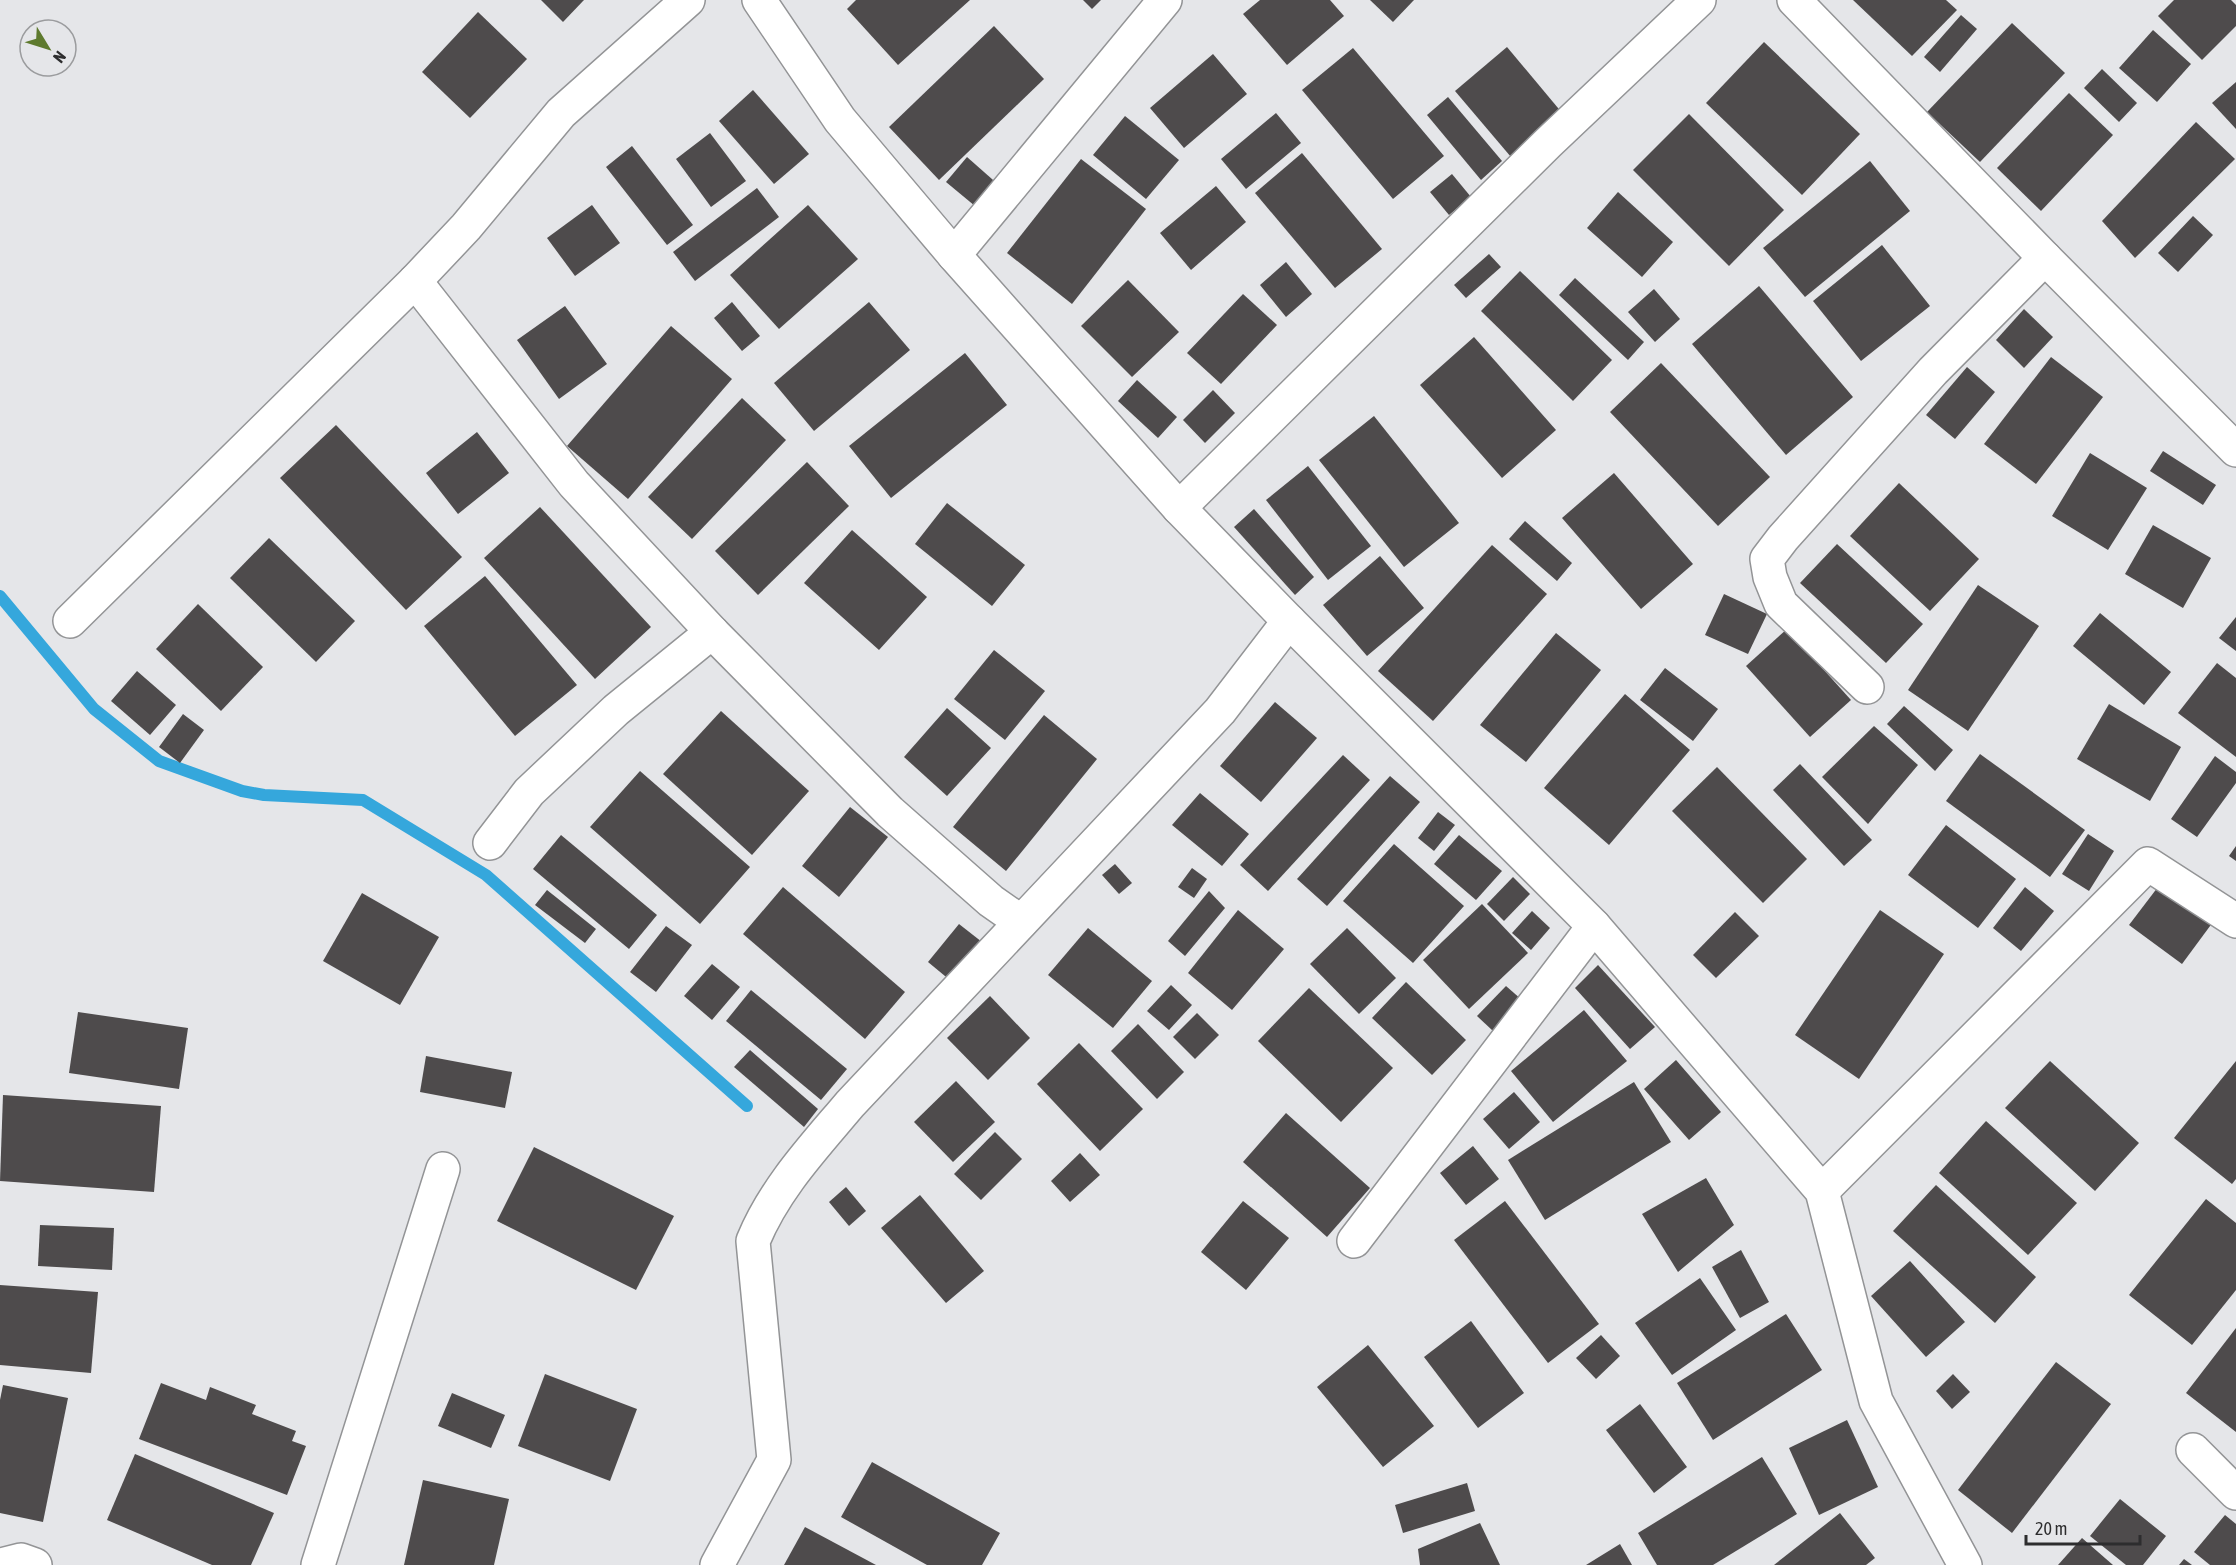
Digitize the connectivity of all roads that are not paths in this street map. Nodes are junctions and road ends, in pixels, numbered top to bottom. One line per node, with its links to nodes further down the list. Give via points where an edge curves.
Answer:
1 (688, 0): 8 (street, via 561,112 466,228)
2 (759, 0): 6 (street, via 840,120)
3 (1165, 0): 6 (street)
4 (1699, 0): 10 (street, via 1548,143)
5 (1794, 0): 7 (street)
6 (954, 255): 10 (street)
7 (2044, 258): 9 (street); 14 (street, via 1933,371 1767,559 1781,604)
8 (415, 281): 11 (street); 13 (street, via 574,484)
9 (2236, 450)
10 (1179, 508): 12 (street)
11 (70, 621)
12 (1289, 621): 17 (street, via 1220,711); 18 (street)
13 (712, 632): 15 (street, via 616,710 529,792); 17 (street, via 890,812 991,901)
14 (1867, 687)
15 (490, 843)
16 (2236, 921): 20 (street, via 2148,864)
17 (1021, 922): 27 (street, via 850,1104 766,1209 753,1241 774,1460)
18 (1594, 926): 20 (street); 21 (street)
19 (443, 1169): 26 (street)
20 (1822, 1191): 28 (street, via 1876,1401)
21 (1354, 1241)
22 (2193, 1449): 23 (street)
23 (2236, 1493)
24 (1, 1565): 25 (street, via 21,1560)
25 (35, 1565)
26 (318, 1565)
27 (717, 1565)
28 (1965, 1565)

